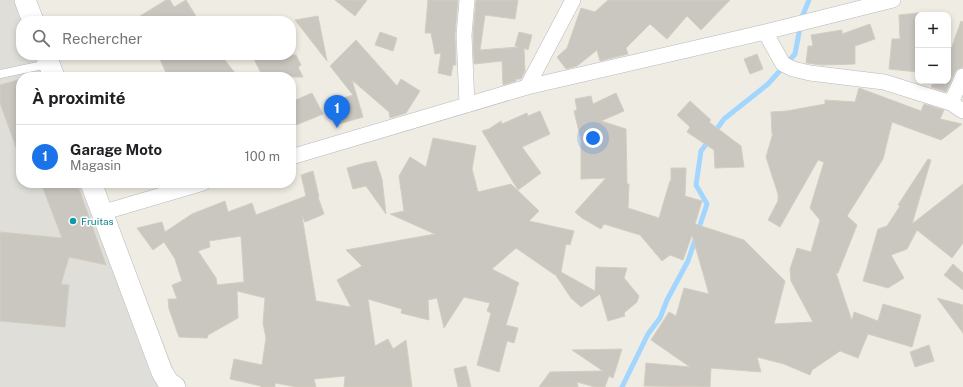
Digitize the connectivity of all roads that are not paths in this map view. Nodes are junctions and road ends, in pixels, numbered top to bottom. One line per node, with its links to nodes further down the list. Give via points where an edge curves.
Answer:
1 (25, 0): 5 (main road)
2 (467, 0): 11 (street, via 464,35)
3 (573, 0): 10 (street)
4 (893, 0): 6 (street)
5 (31, 16)
6 (765, 32): 10 (street); 12 (street, via 783,64 793,70 884,82)
7 (49, 65): 8 (lane)
8 (0, 74)
9 (963, 76): 12 (street)
10 (527, 87): 11 (street)
11 (467, 104): 13 (street)
12 (957, 107)
13 (296, 155)
14 (92, 188): 16 (main road)
15 (186, 188): 16 (street)
16 (101, 213): 17 (main road, via 162,372)
17 (171, 384)

